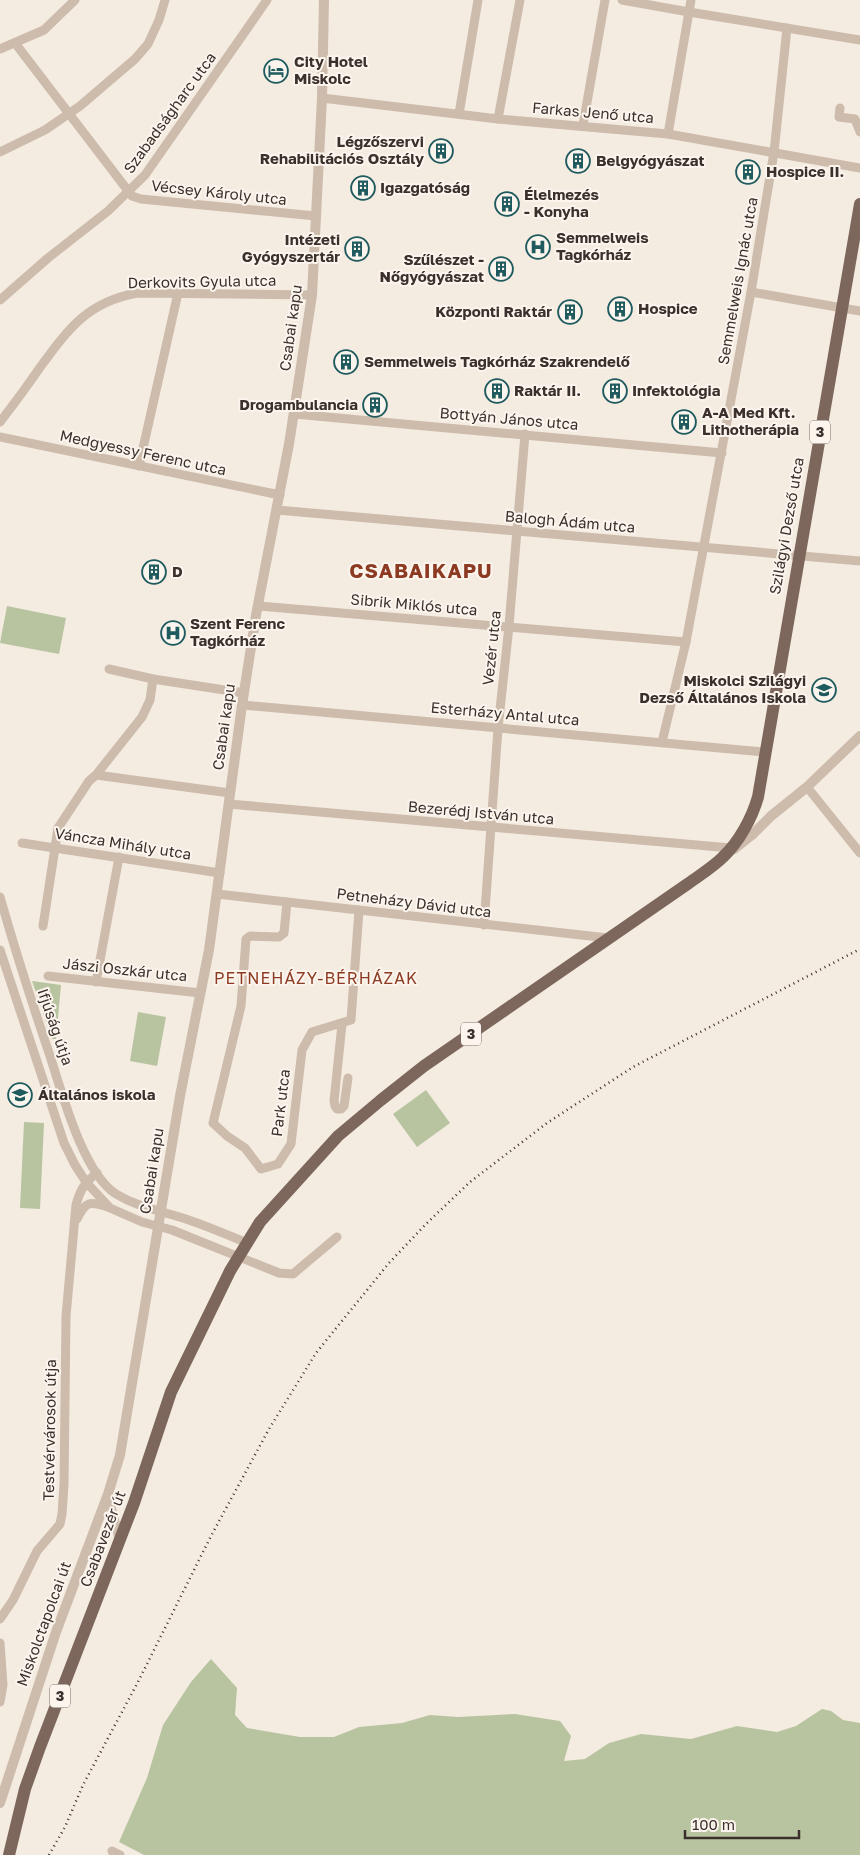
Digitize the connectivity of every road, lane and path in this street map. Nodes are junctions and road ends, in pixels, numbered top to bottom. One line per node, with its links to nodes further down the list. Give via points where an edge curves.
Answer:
1 (75, 0): 13 (street, via 44,30)
2 (165, 0): 17 (street, via 148,44 116,76)
3 (265, 0): 26 (street, Szabadságharc utca, via 145,175)
4 (324, 0): 15 (street, Csabai kapu)
5 (478, 0): 18 (street)
6 (520, 0): 19 (street)
7 (606, 0): 21 (street)
8 (622, 0): 10 (street)
9 (691, 0): 10 (street)
10 (689, 12): 11 (street); 22 (street)
11 (787, 28): 12 (street); 24 (street, Semmelweis Ignác utca)
12 (860, 40)
13 (15, 43): 14 (street); 17 (street, Vécsey Károly utca)
14 (0, 49)
15 (322, 98): 18 (street, Farkas Jenő utca); 28 (street, Csabai kapu)
16 (840, 108): 20 (street, via 839,117 855,119)
17 (69, 114): 23 (street); 26 (street, Vécsey Károly utca)
18 (460, 114): 19 (street, Farkas Jenő utca)
19 (498, 119): 21 (street, Farkas Jenő utca)
20 (858, 124)
21 (583, 125): 22 (street, Farkas Jenő utca)
22 (668, 134): 24 (street, Farkas Jenő utca)
23 (0, 152)
24 (774, 152): 25 (street, Farkas Jenő utca); 29 (street, Semmelweis Ignác utca)
25 (860, 168)
26 (129, 192): 28 (street, Vécsey Károly utca, via 141,199); 32 (street, Szabadságharc utca)
27 (860, 204): 33 (main road, Szilágyi Dezső utca / 3)
28 (316, 216): 31 (street, Csabai kapu)
29 (751, 292): 33 (street); 39 (street, Semmelweis Ignác utca)
30 (178, 293): 31 (street, Derkovits Gyula utca); 36 (street, Derkovits Gyula utca, via 123,295 89,312 67,330); 40 (street)
31 (312, 295): 35 (street, Csabai kapu)
32 (0, 300)
33 (841, 308): 34 (street); 45 (main road, Szilágyi Dezső utca / 3)
34 (860, 311)
35 (294, 414): 37 (street, Bottyán János utca); 41 (street, Csabai kapu)
36 (0, 422)
37 (525, 434): 39 (street, Bottyán János utca); 43 (street, Vezér utca)
38 (0, 437): 40 (street, Medgyessy Ferenc utca)
39 (722, 453): 44 (street, Semmelweis Ignác utca)
40 (139, 466): 41 (street, Medgyessy Ferenc utca)
41 (280, 496): 42 (street, Csabai kapu)
42 (277, 510): 43 (street, Balogh Ádám utca); 47 (street, Csabai kapu)
43 (516, 530): 44 (street, Balogh Ádám utca); 48 (street, Vezér utca)
44 (704, 548): 45 (street, Balogh Ádám utca); 49 (street, Semmelweis Ignác utca)
45 (799, 556): 46 (street, Balogh Ádám utca); 57 (main road, Szilágyi Dezső utca / 3)
46 (860, 561)
47 (259, 606): 48 (street, Sibrik Miklós utca); 52 (street, Csabai kapu)
48 (509, 626): 49 (street, Sibrik Miklós utca); 54 (street, Vezér utca)
49 (686, 642): 56 (street, Semmelweis Ignác utca)
50 (109, 669): 51 (street)
51 (153, 679): 52 (street); 58 (street, via 150,700 142,717)
52 (244, 693): 53 (street, Csabai kapu)
53 (242, 705): 54 (street, Esterházy Antal utca); 60 (street, Csabai kapu)
54 (498, 728): 56 (street, Esterházy Antal utca); 63 (street, Vezér utca)
55 (860, 736): 59 (street)
56 (662, 742): 57 (street, Esterházy Antal utca)
57 (765, 752): 62 (main road, Szilágyi Dezső utca / 3, via 758,797)
58 (96, 775): 60 (street, Bezerédj István utca); 65 (street, via 58,828)
59 (807, 787): 61 (street); 67 (street)
60 (230, 798): 63 (street, Bezerédj István utca); 69 (street, Csabai kapu)
61 (771, 816): 62 (street); 66 (street)
62 (748, 823): 66 (main road, Szilágyi Dezső utca / 3)
63 (490, 828): 66 (street, Bezerédj István utca); 76 (street, Vezér utca)
64 (22, 843): 65 (street, Váncza Mihály utca)
65 (55, 848): 68 (street, Váncza Mihály utca); 77 (street)
66 (727, 853): 78 (main road, 3)
67 (860, 853)
68 (118, 857): 69 (street, Váncza Mihály utca); 82 (street)
69 (220, 873): 70 (street, Csabai kapu)
70 (217, 894): 72 (street, Petneházy Dávid utca); 83 (street, Csabai kapu)
71 (0, 897): 79 (street, Ifjúság útja)
72 (288, 902): 74 (street, Petneházy Dávid utca); 84 (street, Park utca, via 284,933 279,938 250,936 246,939 241,1006 213,1123 245,1148 261,1169 278,1164 291,1144 302,1050 312,1032)
73 (0, 905): 75 (street)
74 (359, 910): 76 (street, Petneházy Dávid utca); 84 (street, via 351,1020)
75 (2, 922): 79 (street)
76 (484, 925): 78 (street, Petneházy Dávid utca)
77 (43, 926)
78 (608, 938): 93 (main road, 3, via 424,1066 338,1136 260,1222)
79 (14, 943): 86 (street, Ifjúság útja, via 77,1136)
80 (0, 950): 87 (street, Ifjúság útja, via 64,1143)
81 (48, 976): 82 (street, Jászi Oszkár utca)
82 (96, 982): 83 (street, Jászi Oszkár utca)
83 (200, 993): 89 (street, Csabai kapu)
84 (342, 1024): 85 (street, via 334,1101 338,1109 344,1106)
85 (348, 1078)
86 (97, 1173): 87 (street, Testvérvárosok útja); 89 (street, Ifjúság útja, via 115,1193)
87 (86, 1182): 88 (street, Ifjúság útja); 90 (street, Testvérvárosok útja, via 76,1204)
88 (108, 1207): 90 (street, via 86,1205); 91 (street, Ifjúság útja)
89 (161, 1212): 91 (street, Csabai kapu); 93 (street, Ifjúság útja)
90 (75, 1223): 98 (street, Testvérvárosok útja, via 66,1316 62,1514 60,1524 37,1552)
91 (159, 1226): 94 (street, Ifjúság útja); 95 (street, Csabai kapu)
92 (337, 1237): 94 (street, Ifjúság útja, via 293,1274 279,1273)
93 (247, 1243): 94 (main road, Csabavezér út / 3)
94 (239, 1256): 97 (main road, Csabavezér út / 3, via 171,1392)
95 (120, 1456): 96 (street, Miskolctapolcai út)
96 (108, 1494): 97 (street); 101 (street, Miskolctapolcai út, via 56,1632)
97 (120, 1523): 102 (main road, Csabavezér út / 3, via 120,1540 28,1781)
98 (0, 1619)
99 (0, 1643): 100 (street, via 3,1685)
100 (0, 1702)
101 (0, 1803)
102 (9, 1855)

